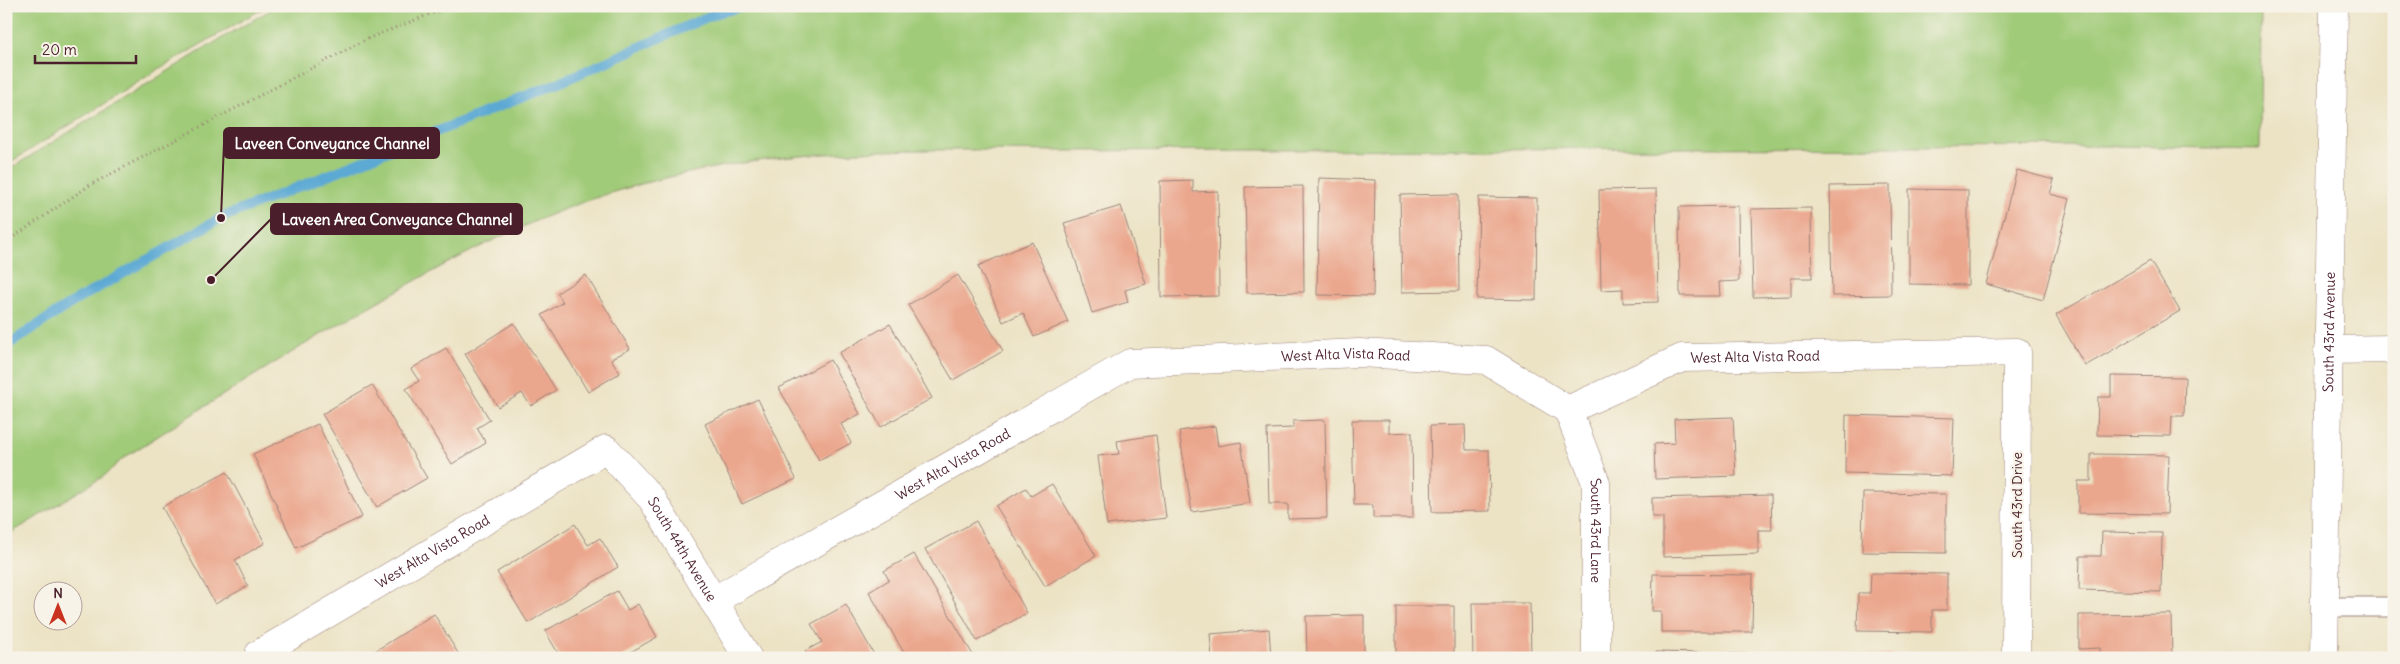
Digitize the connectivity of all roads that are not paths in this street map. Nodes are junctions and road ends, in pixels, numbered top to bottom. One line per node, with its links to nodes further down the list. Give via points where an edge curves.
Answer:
1 (2334, 6): 2 (street, South 43rd Avenue)
2 (2328, 350): 3 (street); 8 (street, South 43rd Avenue)
3 (2394, 350)
4 (2017, 352): 5 (street, West Alta Vista Road, via 1682,358); 13 (street, South 43rd Drive)
5 (1568, 410): 7 (street, West Alta Vista Road, via 1486,360 1359,353 1130,363); 12 (street, South 43rd Lane, via 1596,483)
6 (606, 449): 7 (street, South 44th Avenue, via 652,499); 10 (street, West Alta Vista Road)
7 (713, 601): 11 (street, South 44th Avenue)
8 (2324, 607): 9 (lane); 14 (street, South 43rd Avenue)
9 (2394, 607)
10 (260, 656)
11 (748, 658)
12 (1596, 658)
13 (2016, 658)
14 (2324, 658)

